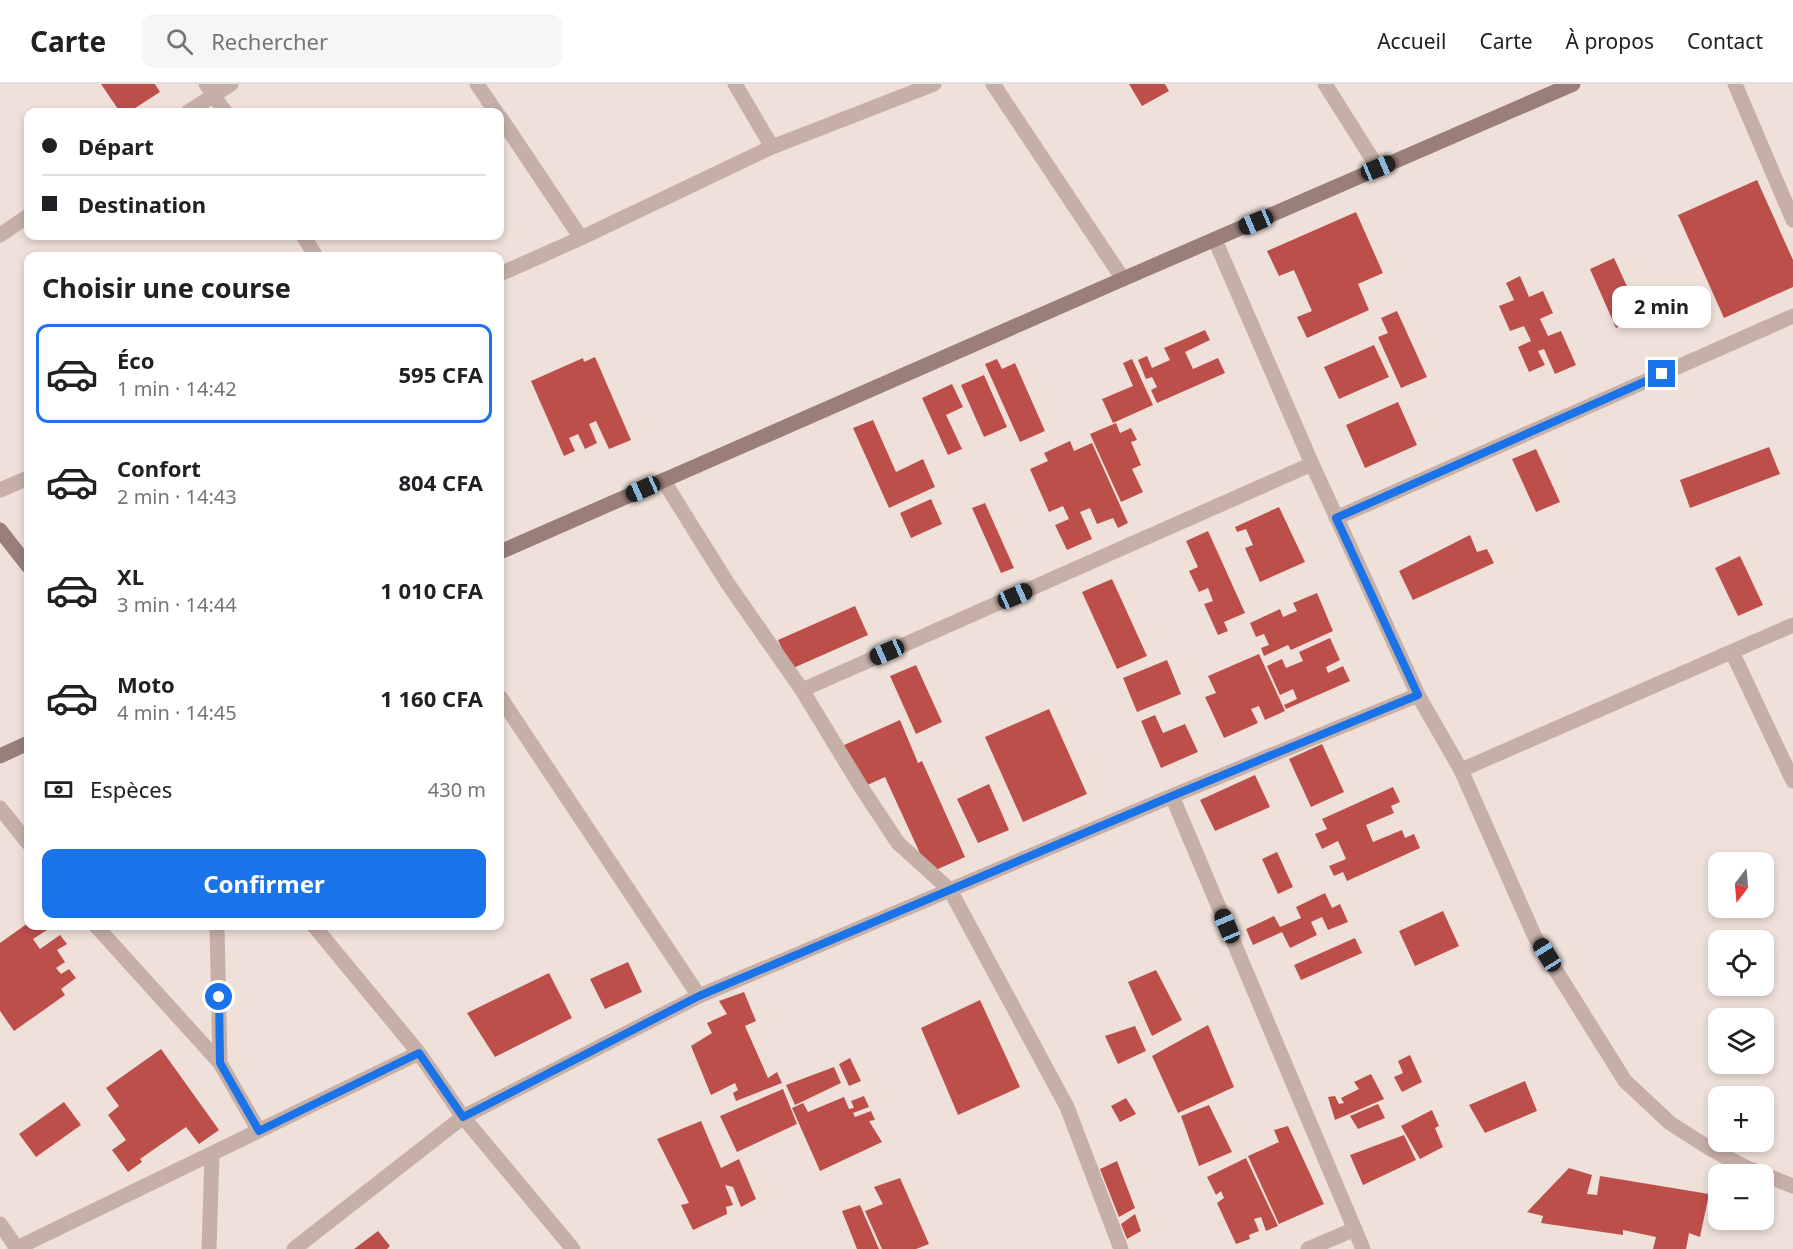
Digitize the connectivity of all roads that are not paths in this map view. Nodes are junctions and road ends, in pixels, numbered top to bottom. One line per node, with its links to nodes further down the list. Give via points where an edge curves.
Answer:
1 (231, 84): 9 (street)
2 (477, 84): 12 (street)
3 (735, 84): 14 (street)
4 (934, 84): 14 (street)
5 (993, 84): 22 (street)
6 (1325, 84): 15 (street)
7 (1573, 84): 15 (main road)
8 (1735, 84): 17 (street)
9 (210, 89): 10 (street); 11 (street)
10 (192, 108)
11 (222, 108)
12 (493, 108)
13 (504, 123): 19 (street)
14 (772, 147): 19 (street)
15 (1378, 168): 20 (main road)
16 (24, 219): 18 (street)
17 (1793, 220)
18 (0, 235)
19 (581, 238): 21 (street)
20 (1215, 240): 22 (main road); 24 (street)
21 (504, 271)
22 (1123, 279): 26 (main road)
23 (1793, 316): 28 (street)
24 (1312, 464): 28 (street); 34 (street)
25 (24, 480): 27 (street)
26 (663, 480): 30 (main road); 34 (street, via 728,584)
27 (0, 490)
28 (1336, 518): 35 (street)
29 (0, 530): 31 (main road)
30 (504, 550)
31 (24, 561)
32 (1793, 625): 33 (street)
33 (1732, 652): 39 (street); 40 (street)
34 (802, 690): 44 (street, via 898,843)
35 (1418, 695): 39 (street); 41 (street)
36 (504, 703): 48 (street)
37 (24, 745): 38 (main road)
38 (0, 756)
39 (1461, 770): 54 (street, via 1535,938 1625,1081 1670,1123 1709,1148)
40 (1793, 781)
41 (1172, 796): 44 (street); 56 (street)
42 (0, 808): 43 (street)
43 (24, 838)
44 (950, 890): 48 (street); 63 (street, via 1067,1107)
45 (100, 930): 50 (street)
46 (218, 930): 50 (street)
47 (317, 930): 49 (street)
48 (699, 996): 51 (street)
49 (419, 1053): 51 (street); 52 (street)
50 (220, 1063): 52 (street)
51 (463, 1117): 61 (street); 62 (street)
52 (259, 1131): 53 (street)
53 (212, 1154): 57 (street); 60 (street)
54 (1793, 1186)
55 (0, 1224): 58 (street)
56 (1355, 1229): 64 (street); 65 (street)
57 (41, 1236): 58 (street); 59 (street)
58 (16, 1249)
59 (51, 1249)
60 (208, 1249)
61 (294, 1249)
62 (573, 1249)
63 (1121, 1249)
64 (1308, 1249)
65 (1363, 1249)

